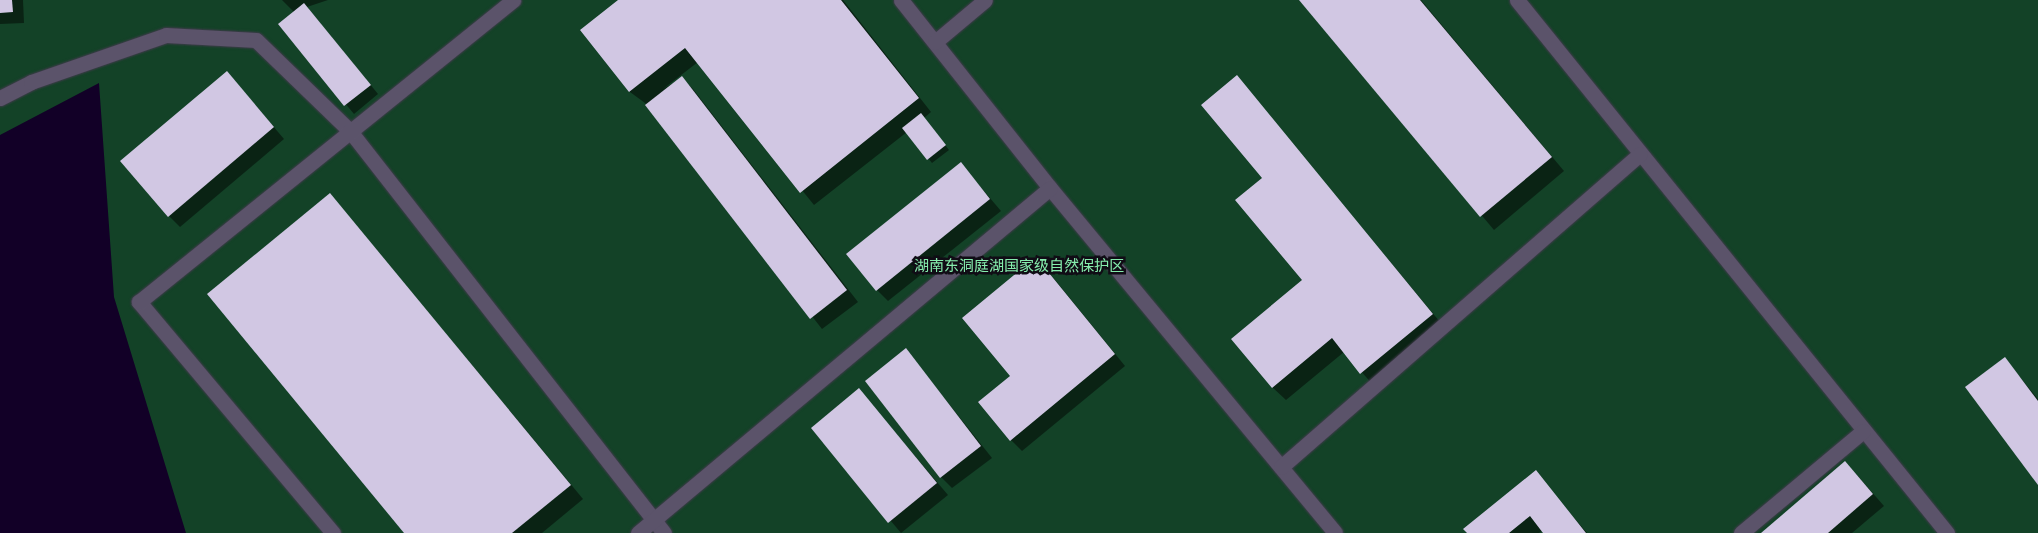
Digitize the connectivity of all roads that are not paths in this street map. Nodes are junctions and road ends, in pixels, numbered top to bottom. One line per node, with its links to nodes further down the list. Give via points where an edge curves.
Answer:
1 (513, 0): 7 (street)
2 (901, 0): 5 (street)
3 (985, 0): 5 (street)
4 (1517, 0): 8 (street)
5 (935, 42): 9 (street)
6 (0, 98): 7 (street, via 31,82 166,35 256,40)
7 (350, 131): 12 (street); 13 (street, via 139,302)
8 (1640, 154): 10 (street); 11 (street)
9 (1050, 188): 11 (street); 12 (street)
10 (1863, 431): 17 (street); 18 (street)
11 (1281, 467): 16 (street)
12 (653, 520): 14 (street); 15 (street)
13 (333, 533)
14 (638, 533)
15 (664, 533)
16 (1335, 533)
17 (1741, 533)
18 (1947, 533)

